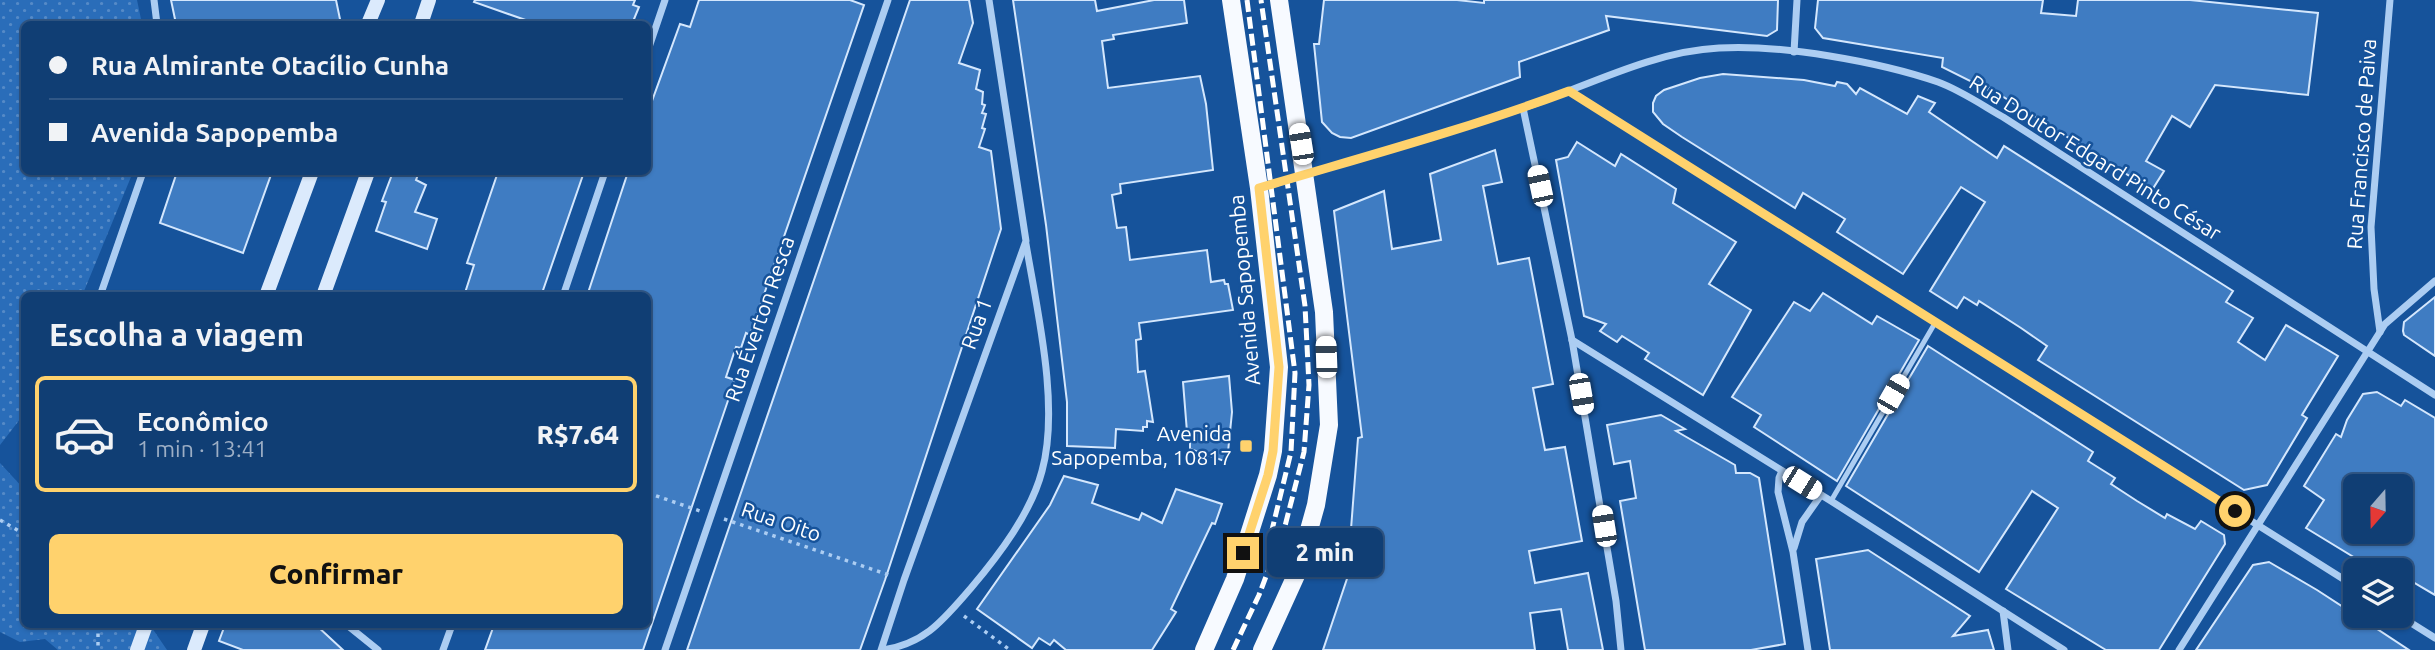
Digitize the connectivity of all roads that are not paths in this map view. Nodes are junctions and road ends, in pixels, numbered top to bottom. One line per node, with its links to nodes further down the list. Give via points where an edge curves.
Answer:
1 (154, 0): 11 (street)
2 (378, 0): 12 (main road)
3 (429, 0): 13 (main road)
4 (665, 0): 14 (street)
5 (888, 0): 52 (street, Rua Éverton Resca)
6 (989, 0): 24 (street, Rua 1)
7 (1231, 0): 23 (main road, Avenida Sapopemba)
8 (1279, 0): 22 (main road)
9 (1797, 0): 15 (street)
10 (2390, 0): 31 (street, Rua Francisco de Paiva, via 2371,227)
11 (157, 21)
12 (369, 21)
13 (422, 21)
14 (651, 41)
15 (1794, 52): 16 (street, Rua Doutor Edgard Pinto César, via 1718,48 1664,57); 33 (street, Rua Doutor Edgard Pinto César, via 1940,83 2003,117)
16 (1569, 91): 17 (street, Rua Doutor Edgard Pinto César); 30 (street)
17 (1523, 108): 22 (street, Rua Doutor Edgard Pinto César); 32 (street)
18 (142, 175): 26 (street)
19 (311, 175): 27 (main road)
20 (367, 175): 28 (main road)
21 (604, 175): 29 (street)
22 (1305, 176): 23 (street, Rua Doutor Edgard Pinto César); 55 (main road, via 1324,312 1329,425 1316,505 1297,573)
23 (1259, 188): 54 (main road, Avenida Sapopemba, via 1279,367 1273,451 1235,579)
24 (1026, 241): 53 (street, Rua 1); 53 (street, via 1045,361 1048,431 1042,472 1005,546 954,608 922,638)
25 (2435, 281): 31 (street)
26 (101, 292)
27 (267, 292)
28 (324, 292)
29 (565, 292)
30 (1935, 323): 37 (lane); 38 (street)
31 (2380, 332): 33 (street)
32 (1572, 340): 35 (street); 56 (street)
33 (2368, 352): 34 (street, Rua Doutor Edgard Pinto César); 38 (street)
34 (2435, 395)
35 (1782, 471): 36 (street); 39 (street, via 1778,492)
36 (1821, 495): 37 (street); 39 (street, via 1797,531)
37 (1831, 501): 41 (street)
38 (2258, 526): 40 (street); 60 (street)
39 (1793, 552): 57 (street)
40 (2343, 579)
41 (2003, 611): 58 (street); 59 (street)
42 (2413, 624): 47 (street)
43 (145, 628): 48 (main road)
44 (202, 628): 49 (main road)
45 (351, 628): 50 (street)
46 (451, 628): 51 (street)
47 (2435, 638)
48 (137, 650)
49 (194, 650)
50 (378, 650)
51 (443, 650)
52 (666, 650)
53 (882, 650)
54 (1204, 650)
55 (1262, 650)
56 (1621, 650)
57 (1808, 650)
58 (2008, 650)
59 (2064, 650)
60 (2179, 650)

